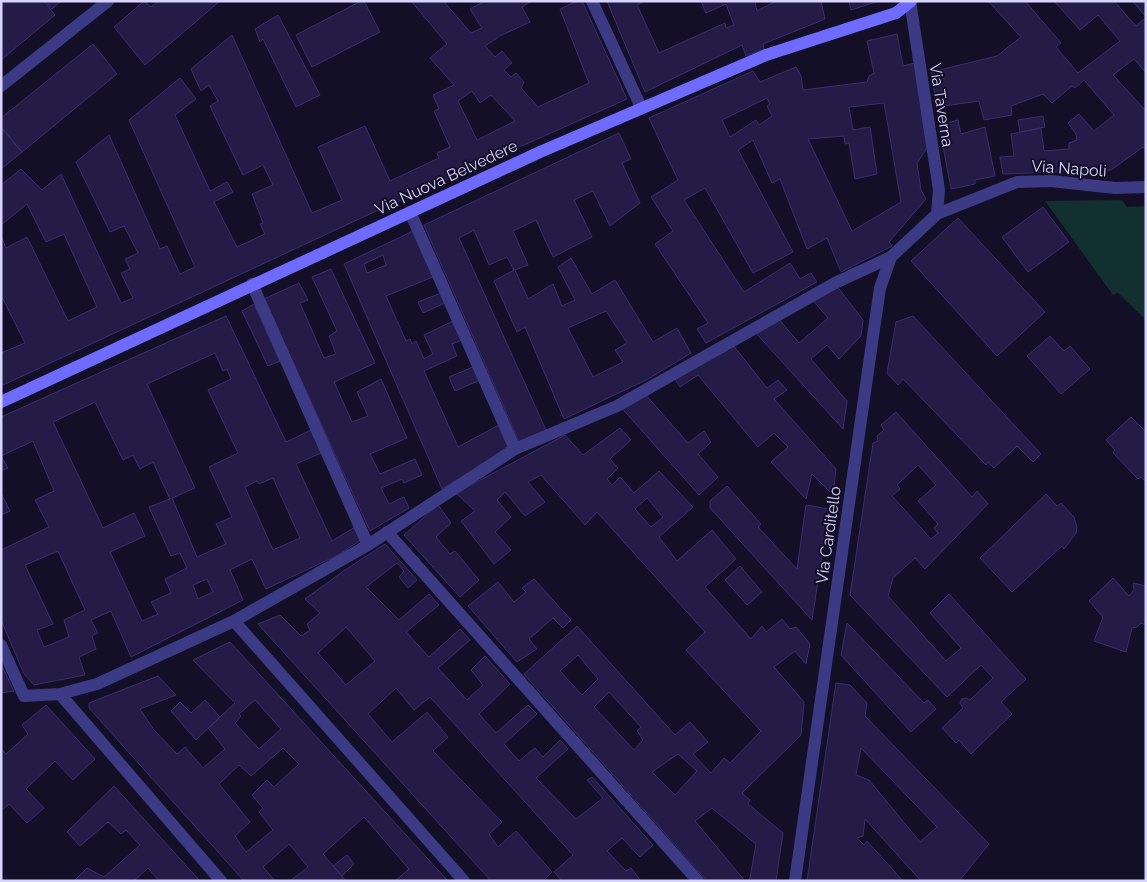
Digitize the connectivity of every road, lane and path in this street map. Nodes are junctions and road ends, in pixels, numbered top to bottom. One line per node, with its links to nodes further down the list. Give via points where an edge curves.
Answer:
1 (108, 1): 4 (street)
2 (592, 1): 5 (street)
3 (911, 2): 5 (street, Via Nuova Belvedere, via 896,13 766,55); 8 (street, Via Taverna, via 939,190)
4 (1, 86)
5 (642, 108): 7 (street, Via Nuova Belvedere)
6 (1146, 187): 8 (street, Via Napoli, via 1016,182)
7 (410, 212): 10 (street, Via Nuova Belvedere); 12 (street)
8 (937, 214): 9 (street, Via Carditello)
9 (891, 257): 12 (street, via 835,283 617,406); 21 (street, Via Carditello, via 880,288 872,336)
10 (252, 284): 11 (street, Via Nuova Belvedere); 14 (street)
11 (1, 402)
12 (515, 449): 13 (street)
13 (387, 532): 14 (street); 18 (street)
14 (368, 545): 15 (street)
15 (234, 621): 17 (street, via 97,684); 20 (street)
16 (1, 644): 17 (street, via 24,696)
17 (60, 694): 19 (street)
18 (695, 879)
19 (221, 881)
20 (464, 881)
21 (795, 881)

